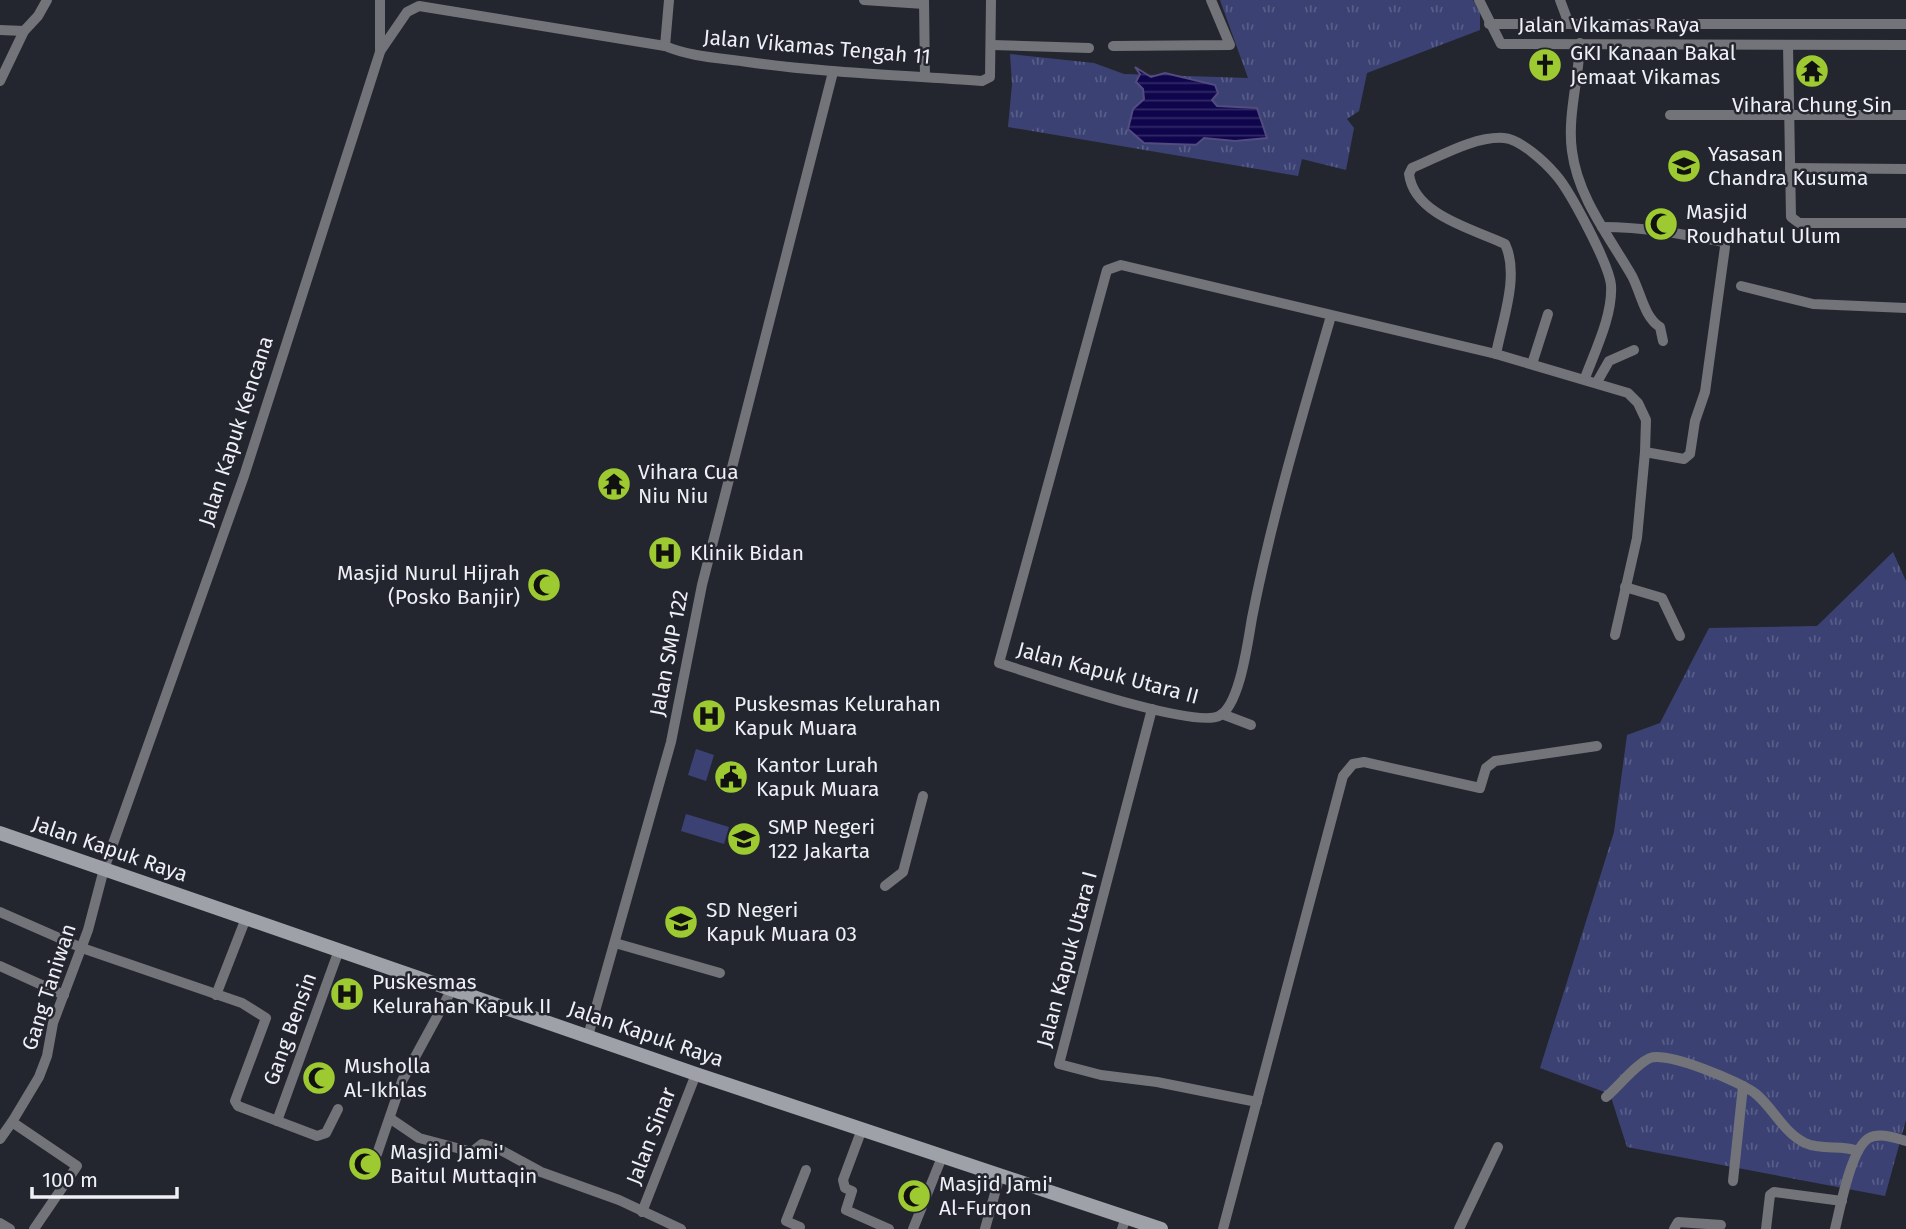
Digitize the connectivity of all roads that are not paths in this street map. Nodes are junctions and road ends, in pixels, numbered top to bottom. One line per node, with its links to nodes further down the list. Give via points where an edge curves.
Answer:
1 (47, 0): 14 (street)
2 (380, 0): 22 (street, Jalan Kapuk Kencana)
3 (669, 0): 19 (street)
4 (864, 0): 9 (street)
5 (991, 0): 16 (street, Jalan Vikamas Tengah 11)
6 (1211, 0): 20 (street, via 1230,45)
7 (1479, 0): 12 (street)
8 (1560, 0): 10 (street)
9 (924, 2): 24 (street)
10 (1569, 23): 11 (street, Jalan Vikamas Raya); 12 (street, Jalan Vikamas Raya)
11 (1906, 24)
12 (1490, 26): 15 (street, Jalan Vikamas Raya, via 1498,42)
13 (0, 30): 14 (street)
14 (24, 30): 25 (street)
15 (1580, 43): 17 (street, Jalan Vikamas Raya); 32 (street, via 1571,150 1586,197)
16 (992, 45): 21 (street); 24 (street, Jalan Vikamas Tengah 11, via 990,77)
17 (1788, 45): 18 (street, Jalan Vikamas Raya); 26 (street)
18 (1906, 45)
19 (664, 46): 22 (street, Jalan Vikamas Tengah 11, via 419,6 407,12); 23 (street, Jalan Vikamas Tengah 11, via 681,53)
20 (1113, 46)
21 (1089, 48)
22 (380, 52): 53 (street, Jalan Kapuk Kencana, via 244,476)
23 (833, 72): 24 (street, Jalan Vikamas Tengah 11); 57 (street, Jalan SMP 122, via 702,585 671,742)
24 (925, 76)
25 (0, 81)
26 (1790, 113): 27 (street); 28 (street); 29 (street)
27 (1670, 115)
28 (1906, 115)
29 (1790, 168): 30 (street); 31 (street, via 1790,214 1799,223)
30 (1906, 169)
31 (1906, 223)
32 (1602, 227): 37 (street, via 1632,276 1651,322 1660,327); 43 (street, via 1686,235 1724,242 1726,247 1705,392 1690,454 1684,459)
33 (1741, 286): 34 (street, via 1821,305)
34 (1906, 308)
35 (1548, 314): 40 (street)
36 (1331, 316): 39 (street, Jalan Kapuk Utara II); 47 (street, Jalan Kapuk Utara II, via 1121,265 1107,270 999,663); 48 (street, Jalan Kapuk Utara II, via 1267,541 1242,667 1232,701)
37 (1663, 341)
38 (1634, 350): 42 (street, via 1609,361)
39 (1496, 354): 40 (street, Jalan Kapuk Utara II); 41 (street, via 1510,284 1509,252 1505,244 1428,207 1409,174 1412,168 1498,138 1515,140 1556,175 1608,273 1611,289 1606,316)
40 (1532, 364): 41 (street, Jalan Kapuk Utara II)
41 (1585, 378): 42 (street, Jalan Kapuk Utara II)
42 (1597, 382): 43 (street, Jalan Kapuk Utara II, via 1620,389 1638,403 1646,420)
43 (1645, 452): 44 (street, Jalan Kapuk Utara II, via 1637,538)
44 (1625, 587): 45 (street, Jalan Kapuk Utara II); 46 (street, via 1662,598)
45 (1615, 635)
46 (1680, 636)
47 (1151, 713): 48 (street, Jalan Kapuk Utara II, via 1196,718); 69 (street, Jalan Kapuk Utara I, via 1059,1064)
48 (1222, 714): 49 (street)
49 (1251, 725)
50 (1597, 746): 69 (street, via 1495,761 1486,768 1480,788 1364,762 1346,771)
51 (923, 796): 54 (street, via 902,872)
52 (0, 833): 53 (main road, Jalan Kapuk Raya)
53 (104, 869): 56 (main road, Jalan Kapuk Raya); 58 (street, Gang Taniwan)
54 (886, 886)
55 (0, 912): 58 (street)
56 (246, 918): 59 (main road, Jalan Kapuk Raya); 64 (street)
57 (615, 943): 61 (street); 65 (street, Jalan SMP 122)
58 (82, 948): 63 (street, Gang Taniwan); 64 (street)
59 (339, 950): 62 (main road, Jalan Kapuk Raya); 72 (street, Gang Bensin)
60 (0, 966): 63 (street)
61 (720, 973)
62 (452, 989): 65 (main road, Jalan Kapuk Raya); 71 (street, via 402,1081)
63 (64, 995): 73 (street, Gang Taniwan, via 39,1077)
64 (216, 995): 72 (street, via 242,1003 266,1018 235,1103)
65 (587, 1037): 66 (main road, Jalan Kapuk Raya)
66 (696, 1074): 74 (main road, Jalan Kapuk Raya); 85 (street, Jalan Sinar)
67 (1744, 1086): 68 (street, via 1654,1056); 78 (street, via 1805,1143); 83 (street)
68 (1606, 1097)
69 (1257, 1102): 97 (street)
70 (338, 1110): 72 (street, via 326,1133 317,1136)
71 (391, 1119): 79 (street); 85 (street, via 419,1138 459,1149 472,1152 482,1144 497,1148 541,1172)
72 (277, 1121)
73 (12, 1122): 75 (street, Gang Taniwan); 90 (street, via 77,1166)
74 (862, 1129): 80 (main road, Jalan Kapuk Raya); 93 (street, via 843,1180 845,1188 852,1191 846,1210)
75 (0, 1139)
76 (1906, 1141): 78 (street, via 1871,1136)
77 (1497, 1147): 98 (street)
78 (1858, 1151): 84 (street)
79 (377, 1154)
80 (942, 1157): 82 (main road, Jalan Kapuk Raya); 94 (street)
81 (806, 1170): 92 (street, via 786,1221)
82 (1000, 1175): 87 (main road, Jalan Kapuk Raya); 95 (street)
83 (1733, 1181)
84 (1842, 1201): 100 (street, via 1774,1192); 101 (street)
85 (642, 1212): 91 (street, Jalan Sinar)
86 (0, 1223): 89 (street)
87 (1124, 1223): 96 (main road, Jalan Kapuk Raya)
88 (1721, 1225): 99 (street, via 1678,1222)
89 (10, 1229)
90 (34, 1229)
91 (681, 1229)
92 (799, 1229)
93 (890, 1229)
94 (913, 1229)
95 (985, 1229)
96 (1161, 1229)
97 (1223, 1229)
98 (1459, 1229)
99 (1674, 1229)
100 (1766, 1229)
101 (1835, 1229)

